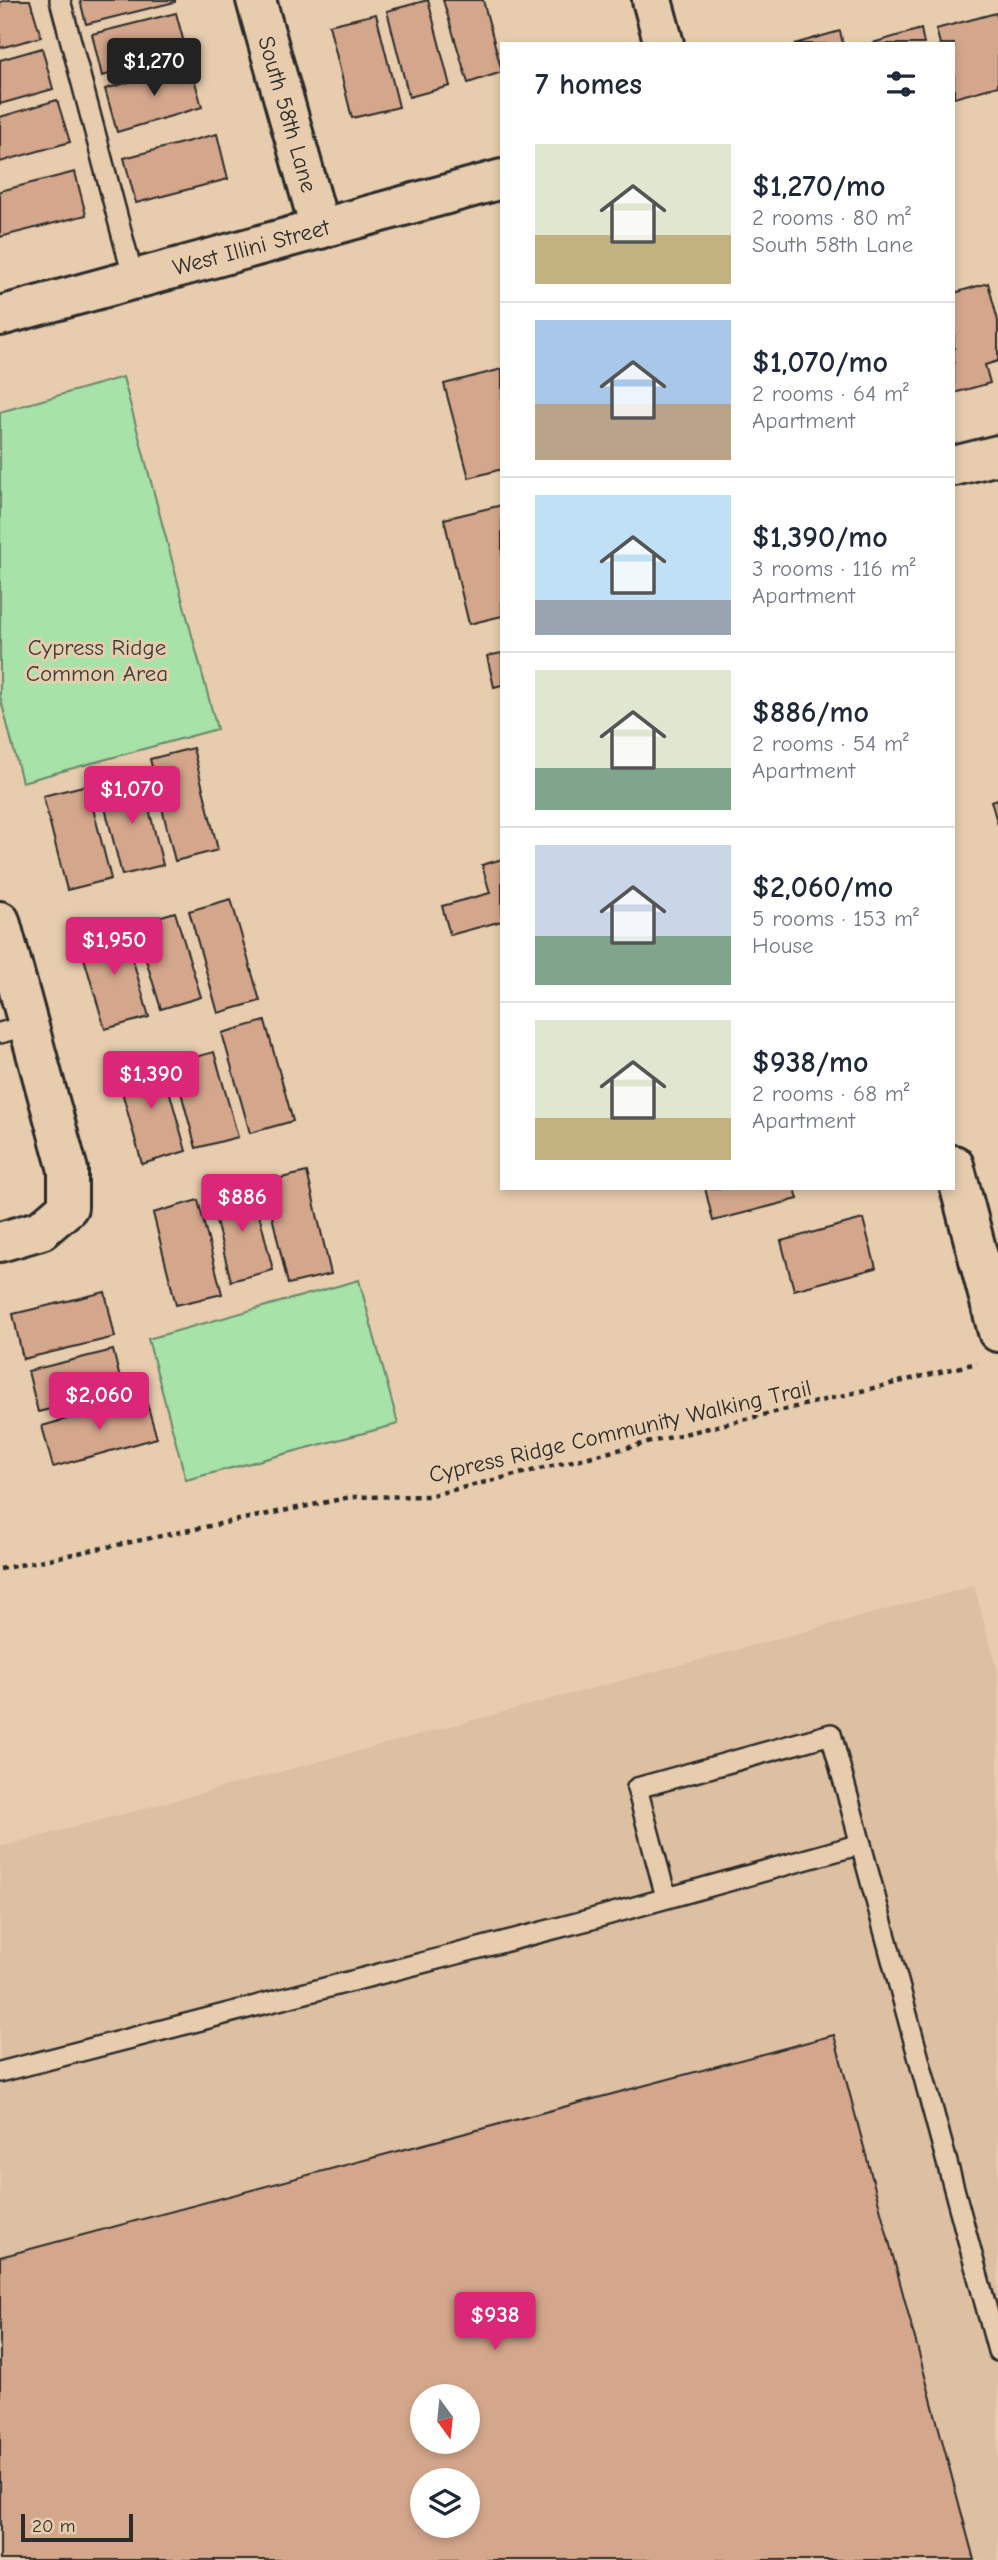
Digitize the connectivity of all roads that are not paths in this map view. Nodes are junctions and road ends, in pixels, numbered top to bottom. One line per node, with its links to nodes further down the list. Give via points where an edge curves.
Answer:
1 (60, 0): 7 (lane)
2 (256, 0): 6 (street, South 58th Lane)
3 (653, 0): 4 (street)
4 (664, 42)
5 (500, 180): 6 (street, West Illini Street)
6 (320, 229): 7 (street, West Illini Street)
7 (134, 280): 8 (street, West Illini Street)
8 (0, 316)
9 (998, 455): 10 (street)
10 (955, 466)
11 (0, 921): 12 (street)
12 (15, 1029): 14 (street, via 68,1170 68,1207 41,1230)
13 (955, 1170): 15 (street)
14 (0, 1242)
15 (991, 1346)
16 (861, 1844): 17 (lane); 17 (lane, via 831,1734 805,1741 636,1788); 19 (lane)
17 (666, 1897): 18 (lane)
18 (0, 2072)
19 (998, 2351)

